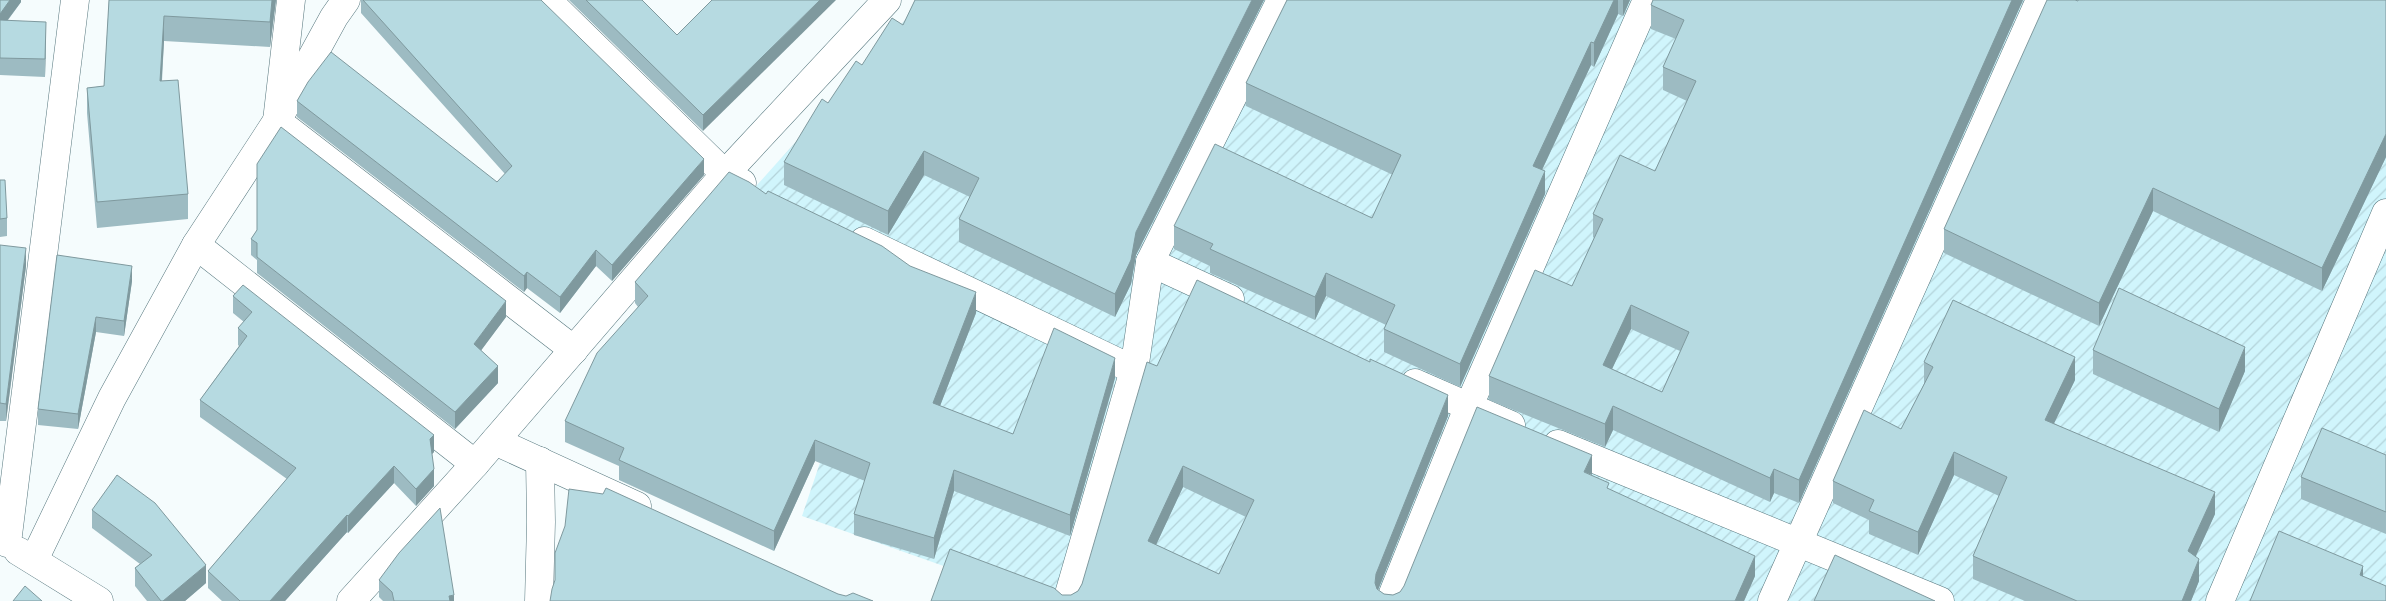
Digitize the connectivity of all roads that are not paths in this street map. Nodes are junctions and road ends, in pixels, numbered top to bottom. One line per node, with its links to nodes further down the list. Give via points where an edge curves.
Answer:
1 (75, 0): 25 (street)
2 (290, 0): 9 (street)
3 (547, 0): 10 (street)
4 (887, 0): 10 (street)
5 (1281, 0): 15 (street)
6 (1646, 0): 20 (street)
7 (2040, 0): 26 (street)
8 (335, 6): 9 (street)
9 (277, 121): 14 (street); 17 (street)
10 (725, 174): 11 (street); 17 (street)
11 (761, 191)
12 (2386, 213): 35 (street)
13 (841, 230): 18 (street)
14 (196, 245): 23 (street); 27 (street, via 112,398)
15 (1150, 262): 16 (street); 18 (street)
16 (1250, 308)
17 (574, 350): 21 (street)
18 (1134, 370): 31 (street)
19 (1395, 374): 20 (street)
20 (1468, 408): 26 (street); 32 (street)
21 (495, 441): 22 (street); 23 (street)
22 (540, 461): 24 (street); 30 (street)
23 (475, 464): 29 (street)
24 (656, 515)
25 (3, 541): 27 (street)
26 (1797, 541): 33 (street); 34 (street)
27 (34, 560): 28 (street)
28 (99, 601)
29 (351, 601)
30 (539, 601)
31 (1067, 601)
32 (1390, 601)
33 (1772, 601)
34 (1940, 601)
35 (2220, 601)

